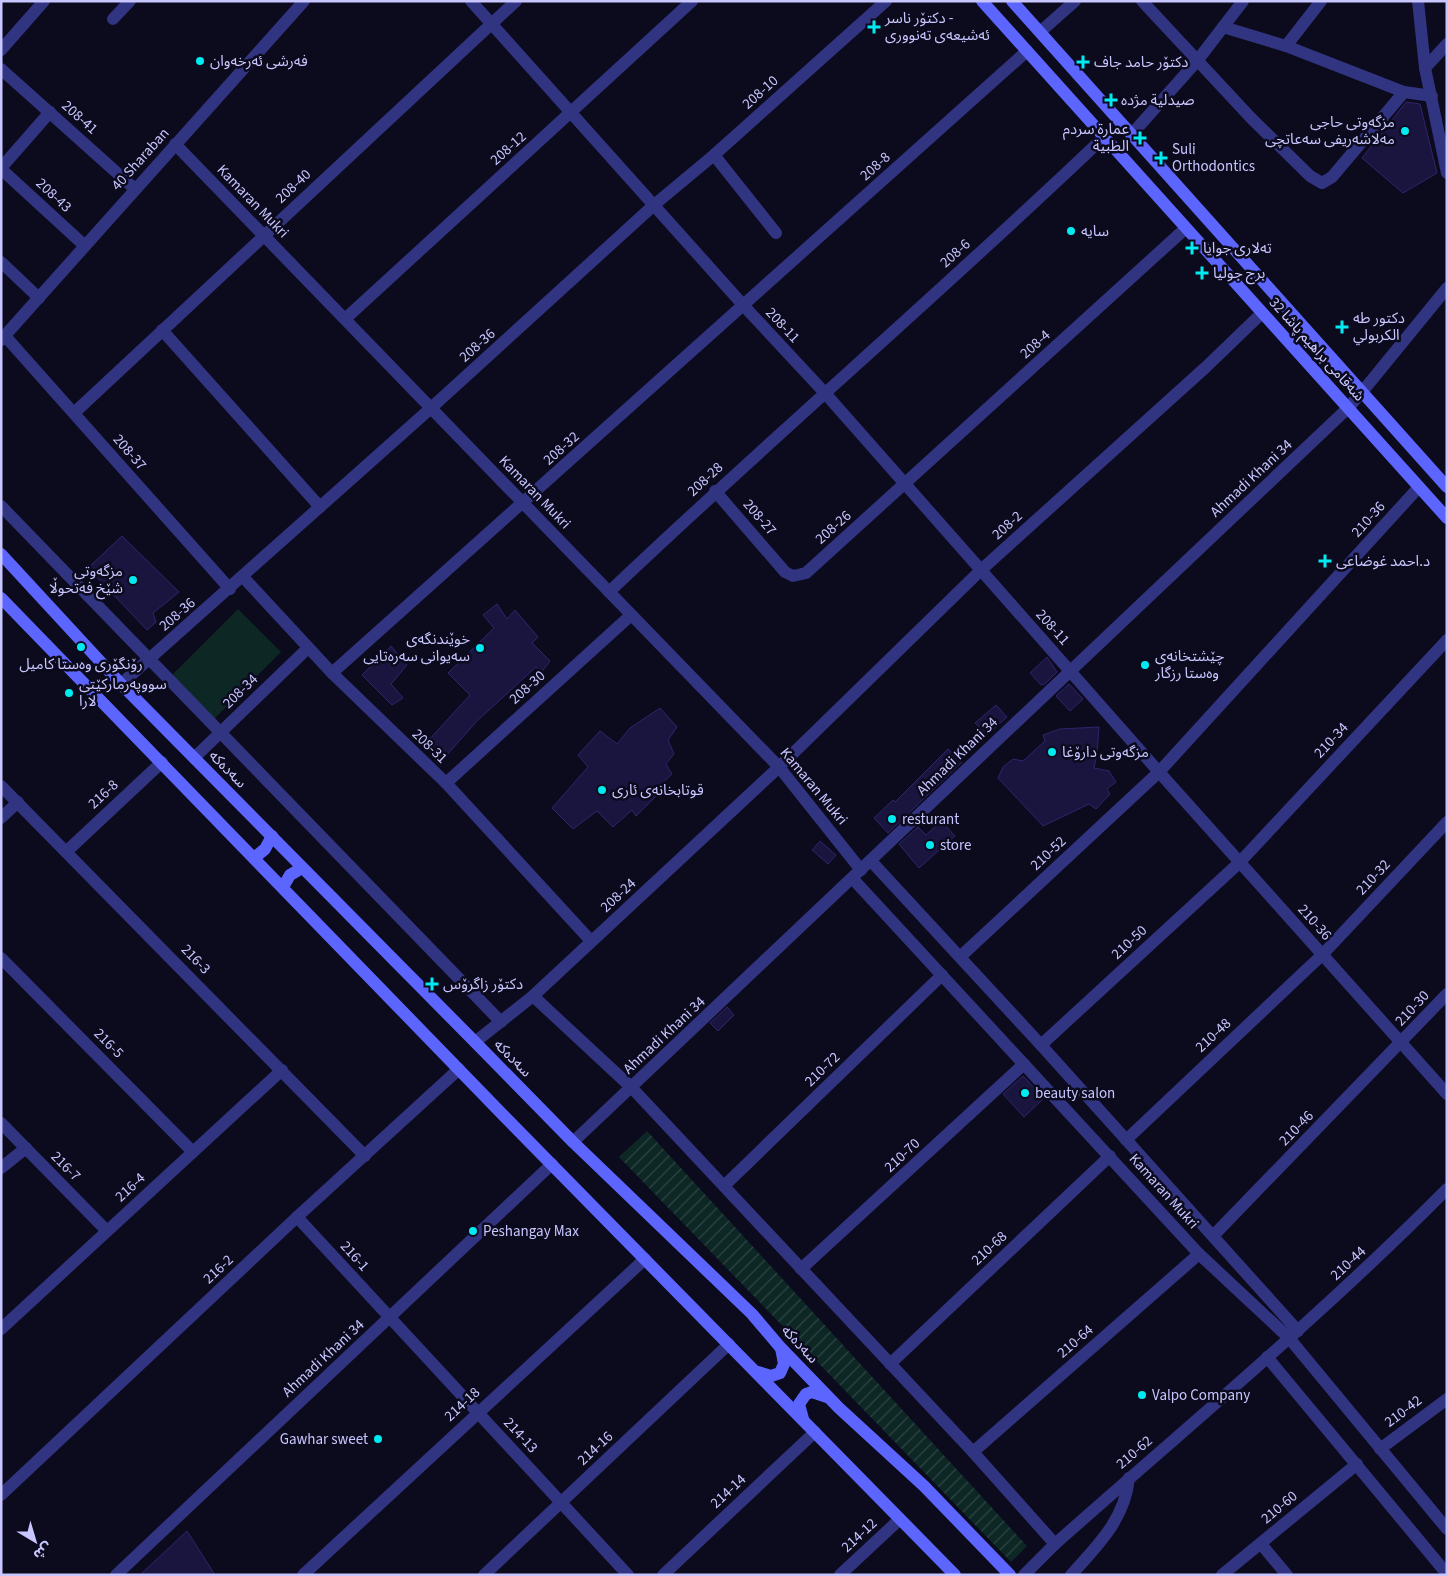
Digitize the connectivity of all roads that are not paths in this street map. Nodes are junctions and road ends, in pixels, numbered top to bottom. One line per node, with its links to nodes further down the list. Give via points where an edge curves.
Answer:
1 (44, 1): 21 (street)
2 (130, 1): 15 (street)
3 (304, 1): 32 (street, 40 Sharaban)
4 (471, 1): 16 (street, 208-11)
5 (516, 1): 16 (street, 208-40)
6 (692, 1): 29 (street, 208-12)
7 (886, 1): 33 (street, 208-10)
8 (982, 1): 22 (main road, شەقامی براهیم پاشا 32)
9 (1012, 1): 18 (main road, شەقامی براهیم پاشا 32)
10 (1075, 1): 18 (street)
11 (1142, 1): 23 (street)
12 (1243, 1): 17 (street)
13 (1321, 1): 20 (street)
14 (1418, 1): 24 (street)
15 (113, 20)
16 (490, 24): 29 (street, 208-11); 40 (street, 208-40)
17 (1223, 27): 20 (street); 23 (street)
18 (1040, 32): 30 (main road, شەقامی براهیم پاشا 32)
19 (1447, 44): 24 (street)
20 (1286, 46): 26 (street)
21 (1, 50)
22 (1027, 51): 31 (main road, شەقامی براهیم پاشا 32); 45 (street, 208-8)
23 (1197, 62): 26 (street, via 1310,176 1322,183 1332,177); 30 (street)
24 (1425, 68): 27 (street)
25 (1, 69): 28 (street, 208-41)
26 (1404, 92): 27 (street)
27 (1432, 96): 35 (street)
28 (50, 112): 34 (street, 208-43); 36 (street, 208-41)
29 (570, 113): 37 (street, 208-11); 47 (street, 208-12)
30 (1132, 134): 51 (main road, شەقامی براهیم پاشا 32)
31 (1106, 136): 38 (main road, شەقامی براهیم پاشا 32); 50 (street, 208-6)
32 (175, 144): 36 (street, 40 Sharaban); 40 (street, Kamaran Mukri)
33 (714, 155): 37 (street, 208-10); 39 (street)
34 (1, 168): 41 (street, 208-43)
35 (1447, 173)
36 (135, 189): 41 (street, 40 Sharaban)
37 (654, 205): 45 (street, 208-11); 52 (street, 208-36)
38 (1186, 228): 46 (main road, شەقامی براهیم پاشا 32); 55 (street, 208-4)
39 (776, 233)
40 (264, 236): 47 (street, Kamaran Mukri); 48 (street, 208-40)
41 (85, 246): 44 (street, 40 Sharaban)
42 (1, 262): 44 (street)
43 (1447, 288): 51 (street, Ahmadi Khani 34)
44 (39, 298): 49 (street, 40 Sharaban)
45 (744, 306): 50 (street, 208-11); 59 (street, 208-32)
46 (1262, 313): 53 (main road, شەقامی براهیم پاشا 32); 65 (street, 208-2)
47 (345, 319): 52 (street, Kamaran Mukri)
48 (162, 330): 54 (street, 208-40); 61 (street)
49 (3, 338): 54 (street, 208-37)
50 (824, 392): 55 (street, 208-11); 58 (street, 208-28)
51 (1362, 392): 53 (street, Ahmadi Khani 34); 57 (main road, شەقامی براهیم پاشا 32)
52 (431, 408): 59 (street, Kamaran Mukri); 61 (street, 208-36)
53 (1348, 408): 56 (main road, شەقامی براهیم پاشا 32); 74 (street, Ahmadi Khani 34)
54 (74, 413): 67 (street, 208-37)
55 (906, 484): 64 (street, 208-26, via 806,573 793,576); 65 (street, 208-11)
56 (1419, 487): 62 (main road, شەقامی براهیم پاشا 32); 81 (street, 210-36)
57 (1447, 487)
58 (716, 491): 64 (street, 208-27); 68 (street, 208-28)
59 (523, 503): 68 (street, Kamaran Mukri); 75 (street, 208-32)
60 (1, 506): 73 (street)
61 (320, 507): 66 (street, 208-36)
62 (1447, 518)
63 (1, 554): 76 (main road, سەدەکە)
64 (779, 565)
65 (981, 570): 74 (street, 208-11); 80 (street, 208-2)
66 (243, 578): 67 (street, 208-36); 72 (street, 208-31)
67 (230, 589): 73 (street, 208-36)
68 (609, 592): 70 (street, Kamaran Mukri)
69 (1, 598): 79 (main road)
70 (630, 616): 80 (street, Kamaran Mukri); 82 (street, 208-30)
71 (1447, 640): 90 (street, 210-34)
72 (308, 648): 75 (street, 208-31); 77 (street, 208-34)
73 (149, 660): 76 (street, 208-36); 77 (street)
74 (1070, 671): 81 (street, 210-36); 92 (street, Ahmadi Khani 34)
75 (332, 674): 82 (street, 208-31)
76 (121, 684): 78 (main road, سەدەکە)
77 (220, 733): 78 (street, 208-34); 101 (street)
78 (194, 758): 87 (main road, سەدەکە)
79 (162, 762): 88 (street, 216-8); 89 (main road)
80 (779, 767): 92 (street, Kamaran Mukri); 94 (street, 208-24)
81 (1159, 772): 90 (street, 210-36); 96 (street, 210-52)
82 (446, 784): 94 (street, 208-31)
83 (1, 786): 84 (street, 216-3)
84 (18, 802): 85 (street); 88 (street, 216-3)
85 (1, 818)
86 (1447, 822): 95 (street, 210-32)
87 (272, 836): 89 (main road, via 265,849); 91 (main road, سەدەکە)
88 (67, 851): 107 (street, 216-3)
89 (254, 858): 93 (main road)
90 (1239, 862): 95 (street, 210-36); 104 (street, 210-50)
91 (302, 868): 93 (main road, via 290,875); 102 (main road, سەدەکە)
92 (862, 870): 96 (street, Kamaran Mukri); 98 (street, Kamaran Mukri); 108 (street, Ahmadi Khani 34)
93 (283, 887): 106 (main road)
94 (591, 941): 100 (street, 208-24)
95 (1322, 955): 103 (street, 210-36); 113 (street, 210-48)
96 (960, 957): 104 (street, Kamaran Mukri)
97 (1, 958): 116 (street, 216-5)
98 (942, 975): 105 (street, Kamaran Mukri); 121 (street, 210-72)
99 (1447, 994): 103 (street, 210-30)
100 (533, 996): 101 (street, 208-24); 108 (street)
101 (501, 1022): 102 (street, 208-24)
102 (475, 1042): 114 (main road, سەدەکە)
103 (1401, 1043): 109 (street, 210-36); 125 (street, 210-46)
104 (1041, 1045): 110 (street, Kamaran Mukri)
105 (1024, 1064): 111 (street, Kamaran Mukri); 128 (street, 210-70)
106 (459, 1069): 117 (street, 216-2); 119 (main road)
107 (282, 1070): 116 (street, 216-4); 117 (street, 216-3)
108 (632, 1088): 114 (street, Ahmadi Khani 34); 121 (street)
109 (1447, 1094)
110 (1092, 1102): 111 (street); 113 (street, Kamaran Mukri)
111 (1076, 1119): 118 (street, Kamaran Mukri)
112 (1, 1123): 115 (street, 216-7)
113 (1126, 1140): 125 (street, Kamaran Mukri)
114 (573, 1142): 133 (main road, سەدەکە, via 752,1314)
115 (26, 1148): 120 (street); 124 (street, 216-7)
116 (193, 1152): 124 (street, 216-4)
117 (365, 1156): 123 (street, 216-2)
118 (1110, 1156): 126 (street, Kamaran Mukri); 135 (street, 210-68)
119 (552, 1164): 127 (main road); 129 (street, Ahmadi Khani 34)
120 (1, 1168)
121 (724, 1186): 128 (street)
122 (1447, 1189): 131 (street, 210-44)
123 (297, 1216): 129 (street, 216-1); 146 (street, 216-2)
124 (107, 1231): 130 (street, 216-4)
125 (1214, 1236): 131 (street, Kamaran Mukri)
126 (1199, 1254): 131 (street, Kamaran Mukri); 143 (street, 210-64)
127 (645, 1259): 132 (main road); 139 (street, 214-18)
128 (801, 1269): 135 (street)
129 (389, 1318): 139 (street, 214-13); 153 (street, Ahmadi Khani 34)
130 (1, 1329)
131 (1293, 1335): 134 (street, 210-44); 142 (street, Kamaran Mukri)
132 (729, 1344): 136 (main road); 147 (street, 214-16)
133 (780, 1348): 136 (main road, via 784,1364 780,1373 771,1376); 137 (main road, سەدەکە)
134 (1267, 1357): 144 (street); 145 (street, 210-62)
135 (890, 1364): 143 (street)
136 (756, 1371): 140 (main road)
137 (829, 1398): 140 (main road, via 812,1392 806,1394 799,1404); 160 (main road, سەدەکە, via 924,1486)
138 (1447, 1399): 142 (street, 210-42)
139 (477, 1412): 147 (street, 214-13); 154 (street, 214-18)
140 (803, 1421): 141 (main road)
141 (814, 1432): 148 (main road); 157 (street, 214-14)
142 (1380, 1449): 149 (street, Kamaran Mukri)
143 (973, 1452): 150 (street)
144 (1357, 1464): 151 (street, 210-60); 152 (street)
145 (1129, 1478): 150 (street, 210-62); 162 (street, via 1125,1502 1114,1525)
146 (1, 1494)
147 (561, 1502): 155 (street, 214-16); 156 (street, 214-13)
148 (900, 1519): 158 (street, 214-12); 159 (main road)
149 (1447, 1530)
150 (1055, 1544): 161 (street, 210-62)
151 (1261, 1544): 163 (street, 210-60); 164 (street)
152 (1447, 1574)
153 (116, 1575)
154 (303, 1575)
155 (484, 1575)
156 (628, 1575)
157 (663, 1575)
158 (840, 1575)
159 (955, 1575)
160 (1010, 1575)
161 (1024, 1575)
162 (1072, 1575)
163 (1222, 1575)
164 (1287, 1575)

